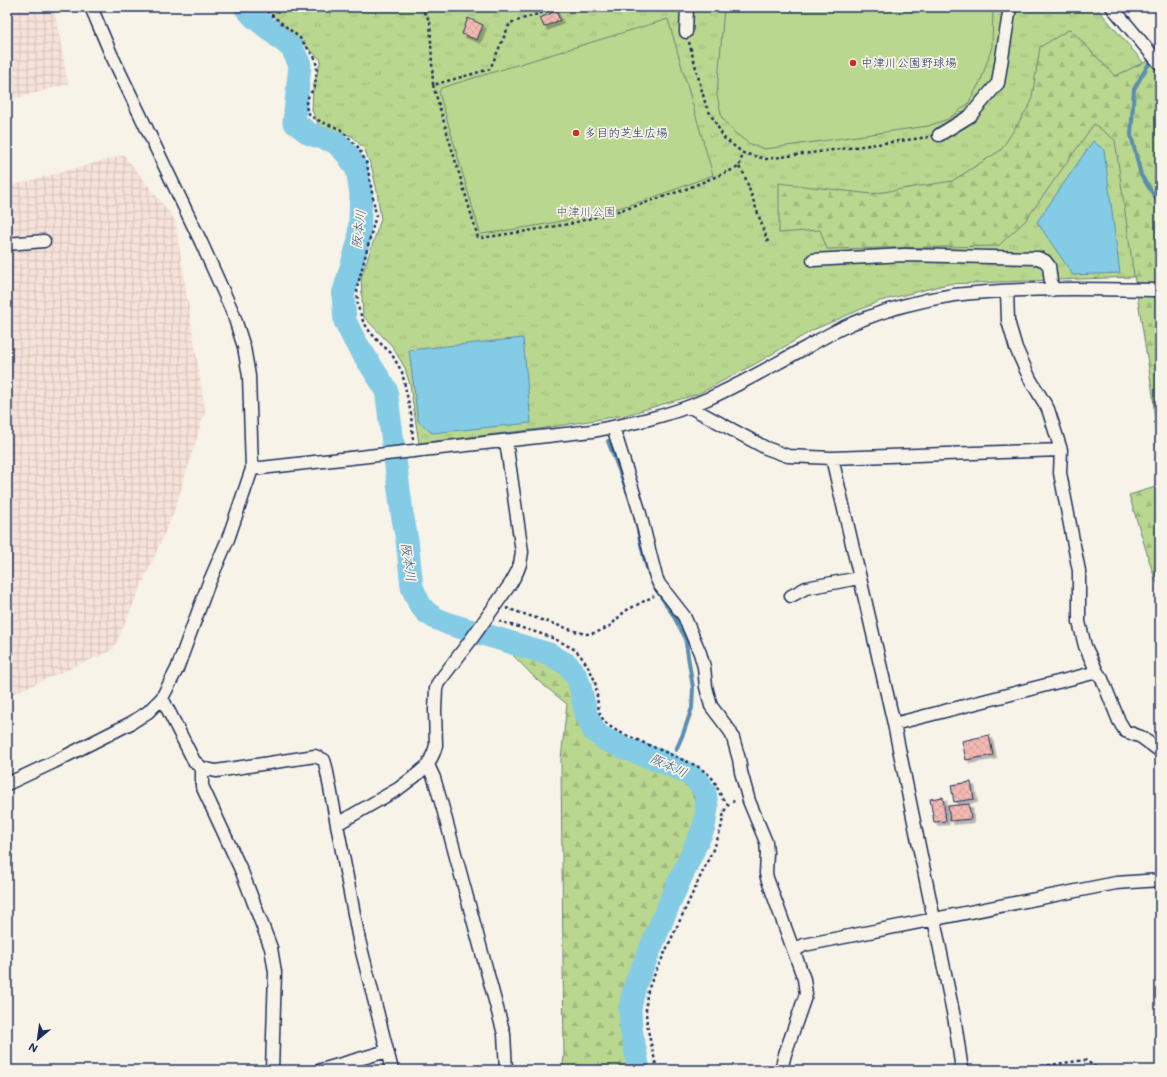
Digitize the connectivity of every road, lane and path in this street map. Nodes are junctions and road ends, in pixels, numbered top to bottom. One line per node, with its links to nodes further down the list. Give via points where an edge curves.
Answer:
1 (91, 7): 27 (street, via 233,313 250,376)
2 (262, 7): 25 (path, via 300,38 315,58 315,87 306,103 307,111 312,117 340,129 358,147 367,164 376,215 357,288 358,307 370,332 391,352 402,372 411,414)
3 (420, 7): 10 (path, via 430,21)
4 (559, 7): 10 (path, via 510,23 490,69)
5 (687, 7): 8 (street)
6 (1010, 7): 11 (street, via 998,83 970,116)
7 (1112, 7): 9 (street)
8 (686, 32): 12 (path, via 706,106 724,138)
9 (1160, 64)
10 (433, 85): 13 (path, via 476,234 481,238 562,225 633,207)
11 (939, 135): 12 (path, via 766,159)
12 (743, 153): 13 (path)
13 (739, 167): 15 (path, via 744,174)
14 (44, 241): 16 (street)
15 (768, 242)
16 (7, 244)
17 (813, 260): 18 (street, via 904,255 1038,258 1049,266)
18 (1052, 290): 19 (street); 20 (street)
19 (1160, 290)
20 (1007, 291): 21 (street, via 953,296 907,305 869,317 826,336); 24 (street, via 1008,321 1016,348 1030,379 1048,409)
21 (690, 407): 22 (street); 26 (street, via 779,453 788,456)
22 (613, 427): 23 (street); 40 (street, via 639,510 656,577 684,616 693,636 704,667 706,687 712,706 733,738)
23 (506, 441): 25 (street); 31 (street, via 522,552 517,572)
24 (1061, 450): 26 (street); 33 (street, via 1060,473 1079,571 1079,622 1085,646)
25 (411, 451): 27 (street)
26 (832, 458): 28 (street)
27 (252, 468): 34 (street, via 177,669)
28 (860, 578): 30 (street, via 806,588); 35 (street)
29 (654, 596): 31 (path, via 625,611 610,626 586,634 505,608)
30 (791, 596)
31 (498, 602): 32 (street)
32 (486, 618): 37 (street, via 438,683 435,710 436,745); 41 (path, via 558,640 576,650 595,682 598,710 602,719 619,732 697,766 714,780)
33 (1097, 672): 35 (street); 36 (street, via 1125,731 1141,737)
34 (162, 698): 38 (street, via 194,761); 39 (street, via 148,712 131,723)
35 (894, 724): 44 (street)
36 (1160, 751)
37 (428, 765): 42 (street, via 398,789); 51 (street, via 443,808 504,1034)
38 (202, 768): 42 (street, via 216,771 315,756 324,760); 48 (street, via 202,786 242,872 271,948 275,972)
39 (7, 784)
40 (747, 797): 41 (path); 45 (street, via 766,842 767,878)
41 (728, 805): 52 (path, via 717,841 647,994 648,1032)
42 (337, 824): 46 (street, via 359,940)
43 (1160, 880): 44 (street, via 1116,883)
44 (933, 919): 45 (street, via 804,945); 54 (street, via 955,1022)
45 (794, 951): 53 (street, via 804,979 806,994)
46 (387, 1051): 49 (street); 50 (street)
47 (1036, 1067): 55 (path, via 1085,1060)
48 (272, 1070)
49 (321, 1070)
50 (392, 1070)
51 (506, 1070)
52 (657, 1070)
53 (781, 1070)
54 (962, 1070)
55 (1100, 1070)

